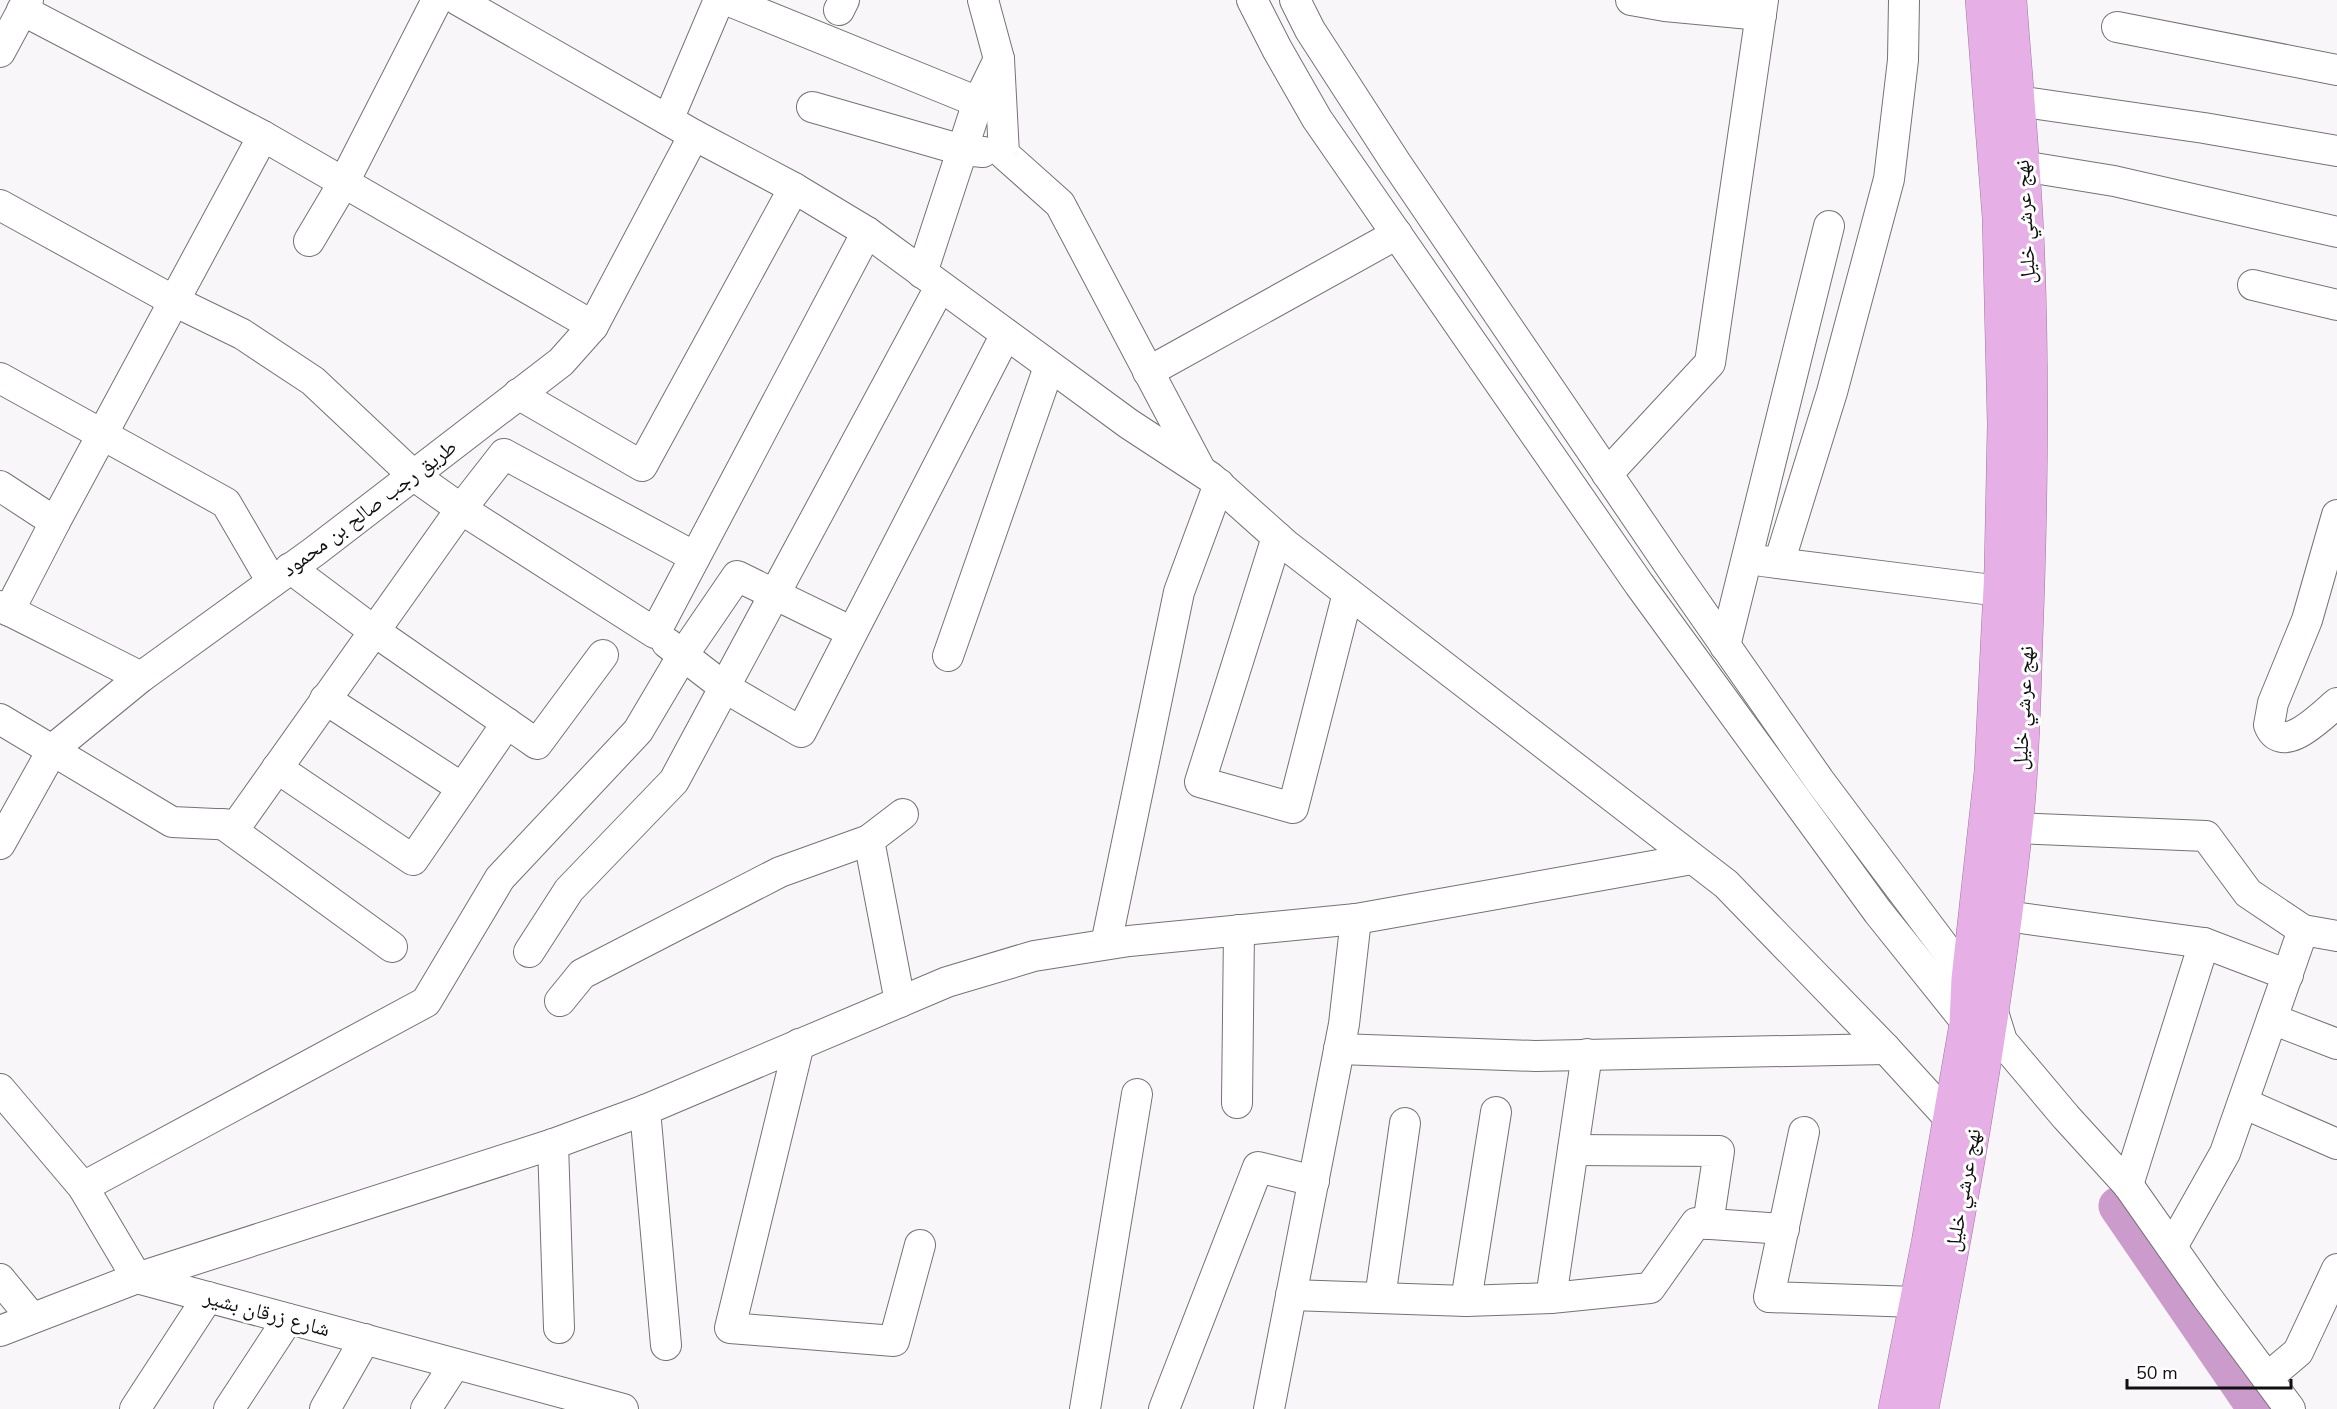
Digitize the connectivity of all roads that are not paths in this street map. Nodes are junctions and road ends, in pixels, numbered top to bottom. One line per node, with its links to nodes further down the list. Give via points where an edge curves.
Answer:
1 (437, 0): 29 (street)
2 (458, 0): 22 (street)
3 (719, 0): 22 (street)
4 (727, 0): 20 (street)
5 (983, 0): 17 (street)
6 (1252, 0): 35 (street, via 1317,119)
7 (1295, 0): 48 (street, via 1316,40 1396,163)
8 (1631, 0): 12 (street)
9 (1904, 0): 58 (street, via 1903,60 1889,179 1832,392)
10 (1982, 0): 60 (highway, نهج عرشي خليل, via 1999,218 2004,424)
11 (2010, 0): 19 (highway, نهج عرشي خليل)
12 (1665, 3): 14 (street)
13 (25, 5): 16 (street); 24 (street)
14 (1762, 7): 48 (street, via 1710,363)
15 (2117, 27): 18 (street)
16 (0, 52)
17 (999, 59): 20 (street); 27 (street)
18 (2337, 70)
19 (2017, 101): 26 (street); 28 (highway, نهج عرشي خليل)
20 (978, 102): 25 (street)
21 (812, 107): 25 (street)
22 (668, 120): 23 (street)
23 (694, 135): 30 (street); 41 (street, طريق رجب صالح بن محمود)
24 (263, 136): 29 (street); 39 (street)
25 (962, 150): 27 (street); 37 (street)
26 (2337, 151)
27 (1004, 154): 44 (street, via 1060,204)
28 (2022, 166): 34 (street, via 2114,181); 82 (highway, نهج عرشي خليل, via 2032,415 2024,690)
29 (344, 182): 36 (street); 41 (street)
30 (794, 188): 33 (street); 46 (street, via 642,466)
31 (0, 205): 39 (street)
32 (1829, 226): 57 (street)
33 (867, 232): 37 (street); 56 (street)
34 (2337, 232)
35 (1397, 234): 44 (street); 100 (street, via 1639,584 1878,912)
36 (309, 241)
37 (931, 280): 42 (street); 62 (street)
38 (2253, 285): 40 (street)
39 (174, 301): 47 (street); 49 (street, via 242,334 313,381)
40 (2337, 305)
41 (593, 327): 46 (street, طريق رجب صالح بن محمود, via 561,362)
42 (1006, 334): 43 (street); 65 (street)
43 (1049, 368): 50 (street); 70 (street)
44 (1148, 372): 50 (street)
45 (0, 378): 47 (street)
46 (518, 394): 49 (street, طريق رجب صالح بن محمود)
47 (103, 434): 54 (street); 59 (street, via 226,503)
48 (1607, 474): 67 (street)
49 (413, 475): 52 (street); 59 (street, طريق رجب صالح بن محمود)
50 (1210, 477): 55 (street); 92 (street, via 1179,592)
51 (0, 486): 54 (street)
52 (461, 509): 56 (street, via 504,454); 64 (street); 66 (street)
53 (2337, 515): 74 (street, via 2307,620 2273,703 2269,725 2282,738 2293,737)
54 (55, 522): 63 (street)
55 (1277, 537): 61 (street); 61 (street, via 1200,782 1293,808)
56 (696, 557): 66 (street)
57 (1747, 559): 58 (street); 67 (street)
58 (1779, 563): 60 (street)
59 (281, 575): 64 (street); 71 (street, طريق رجب صالح بن محمود)
60 (2000, 591): 96 (highway, نهج عرشي خليل, via 1991,771)
61 (1348, 593): 85 (street)
62 (774, 595): 65 (street); 69 (street, via 737,576); 72 (street)
63 (5, 608): 71 (street)
64 (374, 632): 73 (street); 76 (street)
65 (852, 632): 72 (street, via 801,732)
66 (655, 633): 69 (street)
67 (1725, 646): 96 (street, via 1819,780)
68 (603, 655): 76 (street, via 537,744)
69 (683, 655): 72 (street); 120 (street, via 638,731 500,878 426,1002)
70 (948, 656)
71 (141, 677): 77 (street, طريق رجب صالح بن محمود)
72 (724, 687): 94 (street, via 674,781 569,890)
73 (325, 699): 78 (street); 79 (street)
74 (2337, 703)
75 (0, 719): 77 (street)
76 (507, 723): 79 (street)
77 (53, 749): 81 (street, via 172,822); 84 (street, طريق رجب صالح بن محمود)
78 (277, 768): 79 (street, via 414,860); 81 (street, via 237,825)
79 (462, 788)
80 (903, 814): 83 (street)
81 (223, 824): 93 (street)
82 (2015, 828): 86 (highway, نهج عرشي خليل); 89 (street, via 2206,836 2247,893)
83 (869, 840): 97 (street, via 780,872 582,974); 98 (street)
84 (0, 844)
85 (1692, 859): 87 (street); 104 (street, via 1726,884)
86 (2006, 916): 91 (street); 100 (highway, نهج عرشي خليل)
87 (1356, 919): 88 (street); 103 (street)
88 (1239, 930): 92 (street); 108 (street)
89 (2303, 930): 90 (street); 95 (street)
90 (2337, 936)
91 (2204, 943): 95 (street); 119 (street)
92 (1106, 944): 98 (street, via 1034,956 947,982)
93 (392, 947)
94 (529, 952)
95 (2288, 975): 99 (street)
96 (1968, 979): 100 (highway, نهج عرشي خليل)
97 (560, 1001)
98 (900, 1002): 101 (street)
99 (2272, 1019): 102 (street); 109 (street)
100 (1987, 1031): 112 (highway, نهج عرشي خليل); 119 (street); 151 (highway, نهج عرشي خليل, via 1955,1237)
101 (800, 1044): 110 (street); 123 (street, via 730,1328 894,1341)
102 (2337, 1044)
103 (1339, 1049): 105 (street, via 1535,1056); 118 (street)
104 (1886, 1049): 105 (street); 112 (street)
105 (1587, 1054): 117 (street)
106 (0, 1089): 120 (street)
107 (1137, 1094): 147 (street)
108 (1237, 1103)
109 (2243, 1103): 116 (street); 124 (street, via 2225,1153)
110 (645, 1110): 115 (street); 139 (street)
111 (1496, 1112): 132 (street)
112 (1950, 1119): 133 (highway, نهج عرشي خليل)
113 (1405, 1123): 130 (street)
114 (1804, 1132): 122 (street)
115 (553, 1144): 126 (street); 136 (street)
116 (2337, 1144)
117 (1573, 1150): 121 (street, via 1719,1151); 131 (street)
118 (1314, 1181): 128 (street); 148 (street, via 1257,1167)
119 (2128, 1185): 124 (street)
120 (83, 1187): 126 (street)
121 (1708, 1224): 122 (street); 131 (street, via 1696,1223 1650,1288)
122 (1784, 1229): 133 (street, via 1769,1297)
123 (920, 1245)
124 (2172, 1247): 141 (street)
125 (2337, 1269): 141 (street, via 2298,1352)
126 (137, 1278): 129 (street, شارع زرقان بشير); 134 (street)
127 (0, 1279): 134 (street)
128 (1292, 1295): 130 (street); 149 (street)
129 (208, 1297): 135 (street, شارع زرقان بشير); 142 (street)
130 (1380, 1298): 132 (street)
131 (1551, 1298): 132 (street)
132 (1466, 1301)
133 (1916, 1302): 150 (highway, نهج عرشي خليل)
134 (32, 1318): 137 (street)
135 (288, 1319): 138 (street, شارع زرقان بشير); 143 (street)
136 (559, 1328)
137 (0, 1331)
138 (365, 1339): 140 (street, شارع زرقان بشير); 144 (street)
139 (666, 1345)
140 (455, 1364): 145 (street); 146 (street, شارع زرقان بشير)
141 (2267, 1378): 152 (street)
142 (135, 1409)
143 (230, 1409)
144 (325, 1409)
145 (426, 1409)
146 (623, 1409)
147 (1085, 1409)
148 (1164, 1409)
149 (1269, 1409)
150 (1895, 1409)
151 (1922, 1409)
152 (2290, 1409)

